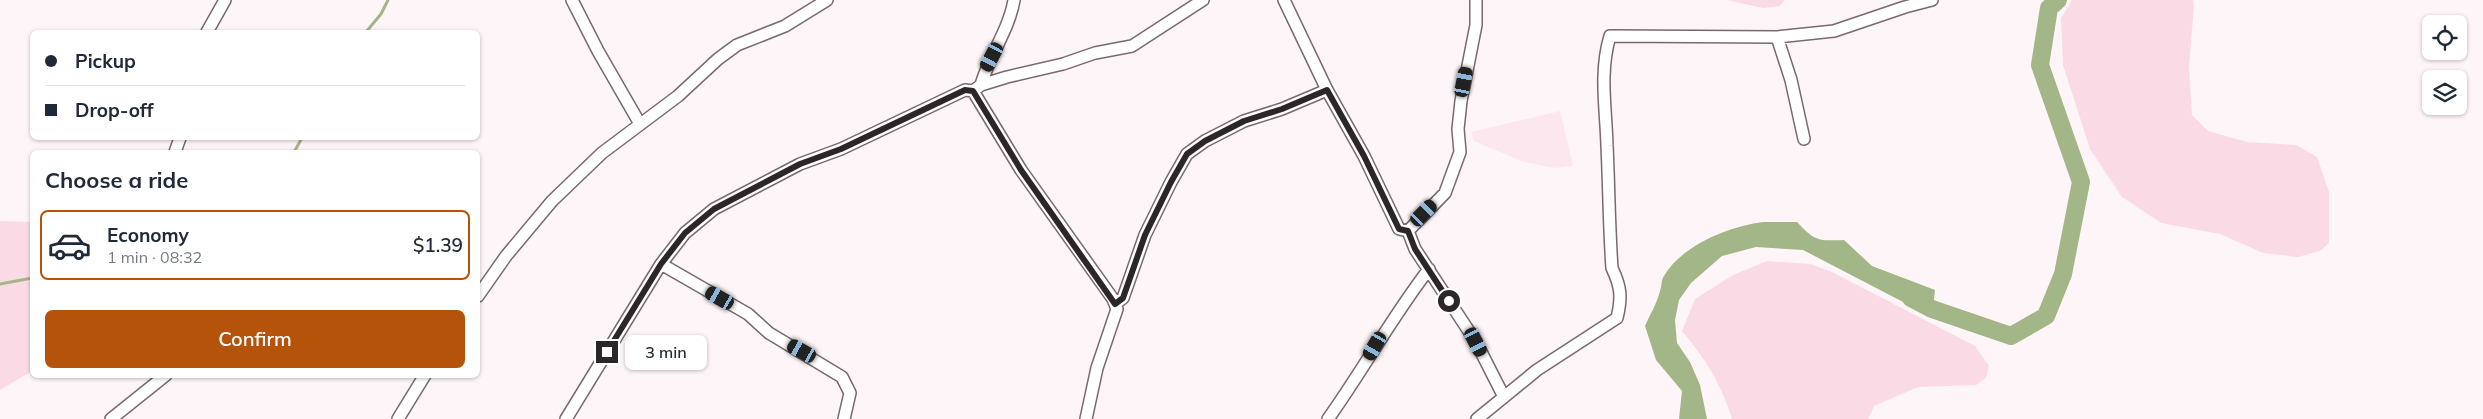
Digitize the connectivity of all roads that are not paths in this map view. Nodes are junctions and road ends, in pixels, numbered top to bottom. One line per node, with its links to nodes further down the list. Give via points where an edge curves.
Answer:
1 (225, 0): 9 (street)
2 (572, 0): 13 (street)
3 (827, 0): 13 (street, via 785,26 738,45)
4 (1014, 0): 11 (street, via 998,46)
5 (1203, 0): 11 (street, via 1132,46 1007,76)
6 (1284, 0): 12 (street)
7 (1476, 0): 15 (street, via 1476,24 1458,129 1460,152 1445,193)
8 (1932, 0): 10 (street, via 1834,31)
9 (208, 30)
10 (1776, 37): 14 (street, via 1792,80); 22 (street, via 1610,36 1602,95 1612,268 1620,286 1621,299 1617,318 1537,370)
11 (977, 88): 16 (street, via 965,90 841,149 800,164 714,209 685,233); 19 (street, via 1021,170)
12 (1327, 90): 15 (street, via 1399,229); 19 (street, via 1244,121 1187,154 1145,235 1123,298)
13 (640, 124): 18 (street, via 602,153 552,201)
14 (1804, 139)
15 (1408, 231): 17 (street, via 1415,249)
16 (661, 264): 25 (street); 26 (street, via 748,314 769,333 842,377 850,393)
17 (1429, 269): 22 (street, via 1476,342); 28 (street, via 1383,332 1350,389)
18 (480, 293)
19 (1115, 304): 27 (street, via 1117,309 1096,368)
20 (162, 378): 23 (street)
21 (423, 378): 24 (street)
22 (1504, 397): 29 (street)
23 (111, 419)
24 (398, 419)
25 (566, 419)
26 (844, 419)
27 (1086, 419)
28 (1328, 419)
29 (1477, 419)

